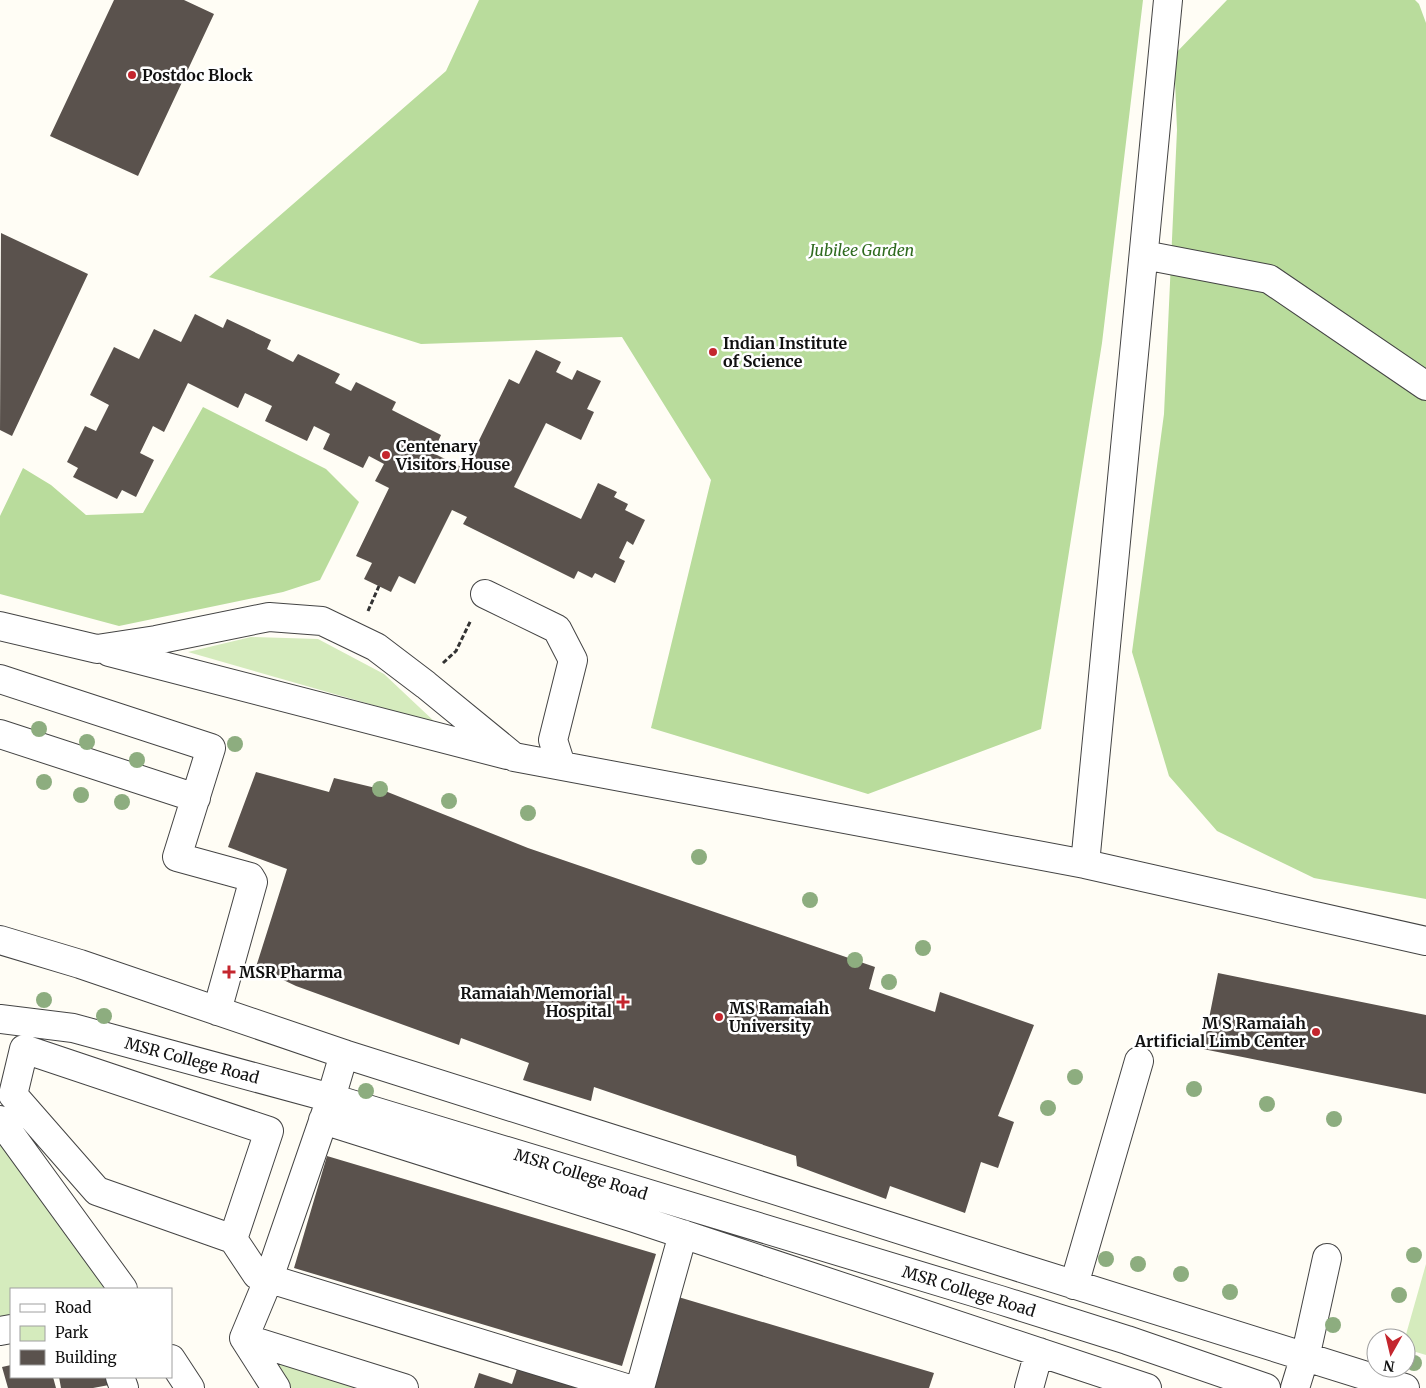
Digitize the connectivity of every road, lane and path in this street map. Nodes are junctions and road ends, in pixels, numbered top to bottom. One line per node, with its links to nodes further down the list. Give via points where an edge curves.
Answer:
1 (1168, 0): 2 (street)
2 (1144, 255): 3 (street, via 1269,279); 15 (street)
3 (1426, 386)
4 (379, 586): 6 (path)
5 (485, 594): 9 (path, via 456,651 437,669); 13 (street, via 557,629 573,660 553,740)
6 (370, 606)
7 (0, 626): 8 (street)
8 (97, 649): 9 (street, via 269,617 322,621 376,647); 12 (street)
9 (398, 664): 12 (street)
10 (0, 679): 14 (street, via 211,748)
11 (0, 734): 14 (street)
12 (514, 757): 13 (street)
13 (562, 765): 15 (street)
14 (196, 798): 20 (street, via 178,857 250,877 253,882)
15 (1085, 864): 17 (street)
16 (0, 940): 18 (street)
17 (1426, 941)
18 (27, 947): 19 (street); 20 (street)
19 (0, 952)
20 (217, 1012): 22 (street)
21 (0, 1019): 24 (street, MSR College Road, via 73,1028)
22 (344, 1054): 24 (street); 30 (street)
23 (1139, 1060): 30 (street)
24 (327, 1109): 26 (street); 29 (street); 33 (street, MSR College Road, via 1000,1300)
25 (0, 1120): 31 (street)
26 (683, 1234): 34 (street); 41 (street)
27 (233, 1239): 27 (street, via 96,1191 12,1095 24,1048 269,1131); 29 (street, via 257,1275)
28 (1327, 1258): 35 (street)
29 (269, 1278): 32 (street); 40 (street)
30 (1074, 1285): 35 (street)
31 (118, 1286)
32 (244, 1338): 38 (street); 39 (street)
33 (1156, 1350): 43 (street); 44 (street, MSR College Road)
34 (1039, 1352): 42 (street); 43 (street)
35 (1305, 1357): 45 (street); 46 (street)
36 (172, 1361): 37 (street)
37 (190, 1388)
38 (276, 1388)
39 (404, 1388)
40 (626, 1388)
41 (640, 1388)
42 (1029, 1388)
43 (1147, 1388)
44 (1266, 1388)
45 (1295, 1388)
46 (1405, 1388)

